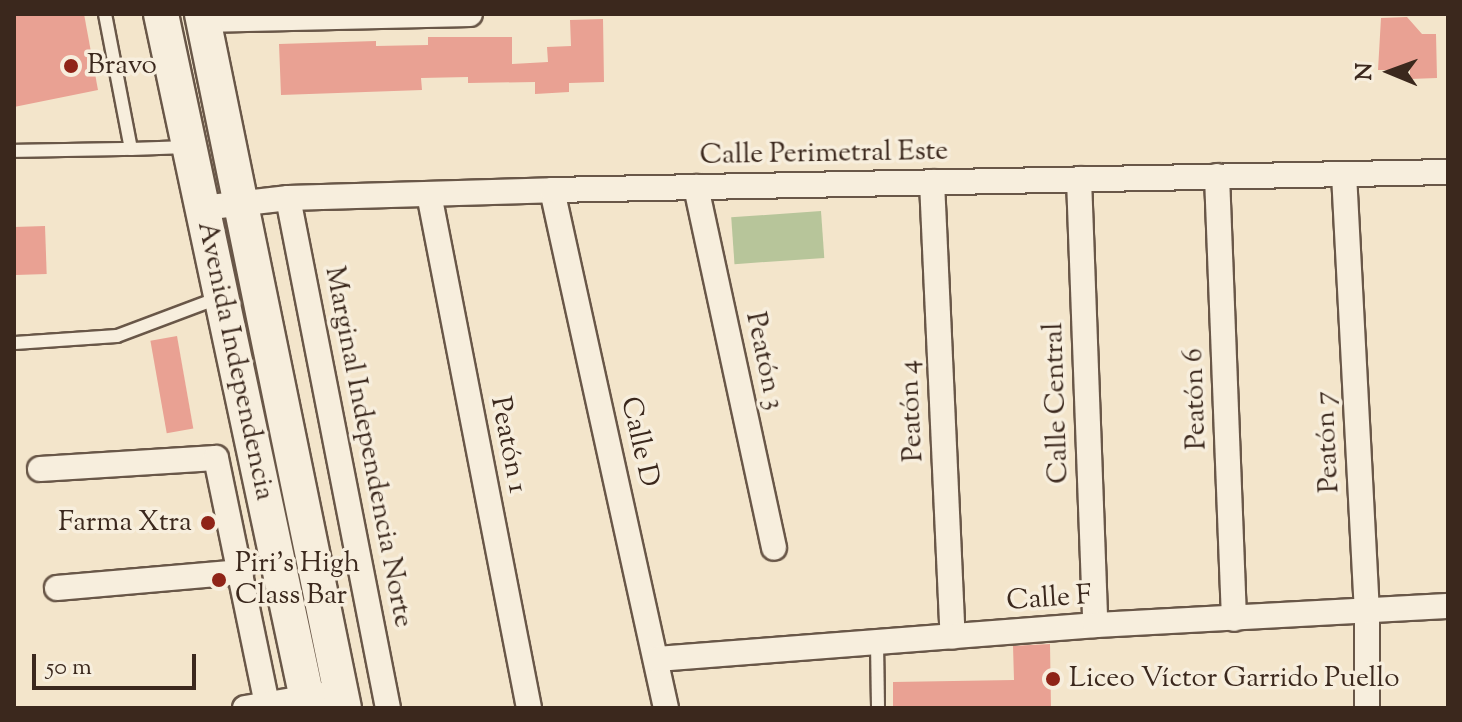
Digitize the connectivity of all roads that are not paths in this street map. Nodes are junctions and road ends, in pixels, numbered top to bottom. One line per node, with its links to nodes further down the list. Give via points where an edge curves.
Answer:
1 (105, 14): 7 (lane)
2 (161, 14): 6 (main road, Avenida Independencia)
3 (470, 14): 4 (street)
4 (388, 15): 5 (street)
5 (202, 17): 18 (main road, Avenida Independencia)
6 (189, 146): 7 (lane); 19 (main road, Avenida Independencia)
7 (131, 149): 8 (lane)
8 (14, 151)
9 (1448, 172): 10 (street, Calle Perimetral Este)
10 (1344, 174): 11 (street, Calle Perimetral Este); 27 (street, Peatón 7)
11 (1217, 176): 12 (street, Calle Perimetral Este); 28 (street, Peatón 6)
12 (1079, 179): 13 (street, Calle Perimetral Este); 29 (street, Calle Central)
13 (932, 182): 14 (street, Calle Perimetral Este); 30 (street, Peatón 4)
14 (696, 187): 15 (street, Calle Perimetral Este); 23 (street, Peatón 3)
15 (552, 190): 16 (street, Calle Perimetral Este); 32 (street, Calle D)
16 (429, 194): 17 (street, Calle Perimetral Este); 37 (street, Peatón 1)
17 (288, 198): 18 (street, Calle Perimetral Este); 36 (street, Marginal Independencia Norte)
18 (241, 202): 19 (street, Calle Perimetral Este); 33 (main road, Avenida Independencia)
19 (202, 208): 20 (main road, Avenida Independencia)
20 (221, 297): 21 (lane, via 117,336); 34 (main road, Avenida Independencia)
21 (15, 343)
22 (40, 469): 24 (street, via 216,458)
23 (774, 548)
24 (241, 572): 25 (street); 35 (street)
25 (57, 588)
26 (1448, 606): 27 (street, Calle F)
27 (1367, 610): 28 (street, Calle F); 40 (street, Peatón 7)
28 (1234, 619): 29 (street, Calle F)
29 (1095, 625): 30 (street, Calle F)
30 (953, 637): 31 (street, Calle F)
31 (877, 643): 32 (street, Calle F); 39 (lane)
32 (656, 659): 38 (street, Calle D)
33 (342, 700): 34 (street)
34 (308, 703): 35 (street)
35 (256, 707)
36 (388, 708)
37 (529, 708)
38 (666, 708)
39 (878, 708)
40 (1367, 708)

